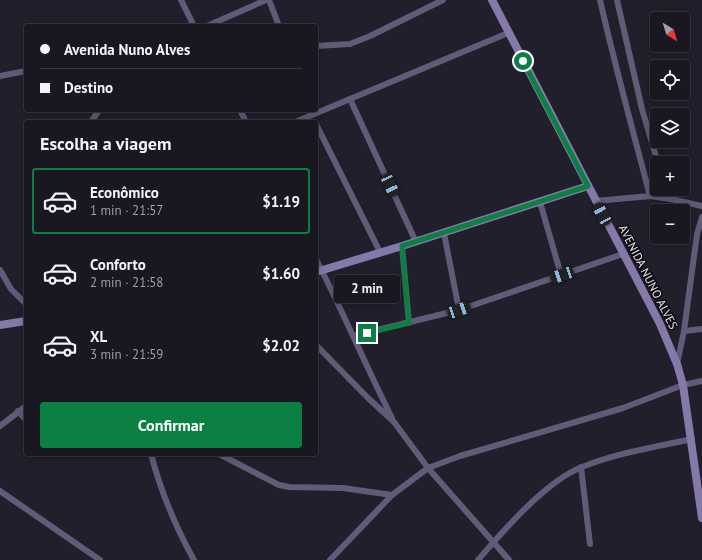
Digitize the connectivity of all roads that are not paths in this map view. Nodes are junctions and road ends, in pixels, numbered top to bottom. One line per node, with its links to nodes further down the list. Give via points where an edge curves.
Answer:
1 (181, 0): 8 (street)
2 (266, 0): 9 (street)
3 (269, 0): 10 (street)
4 (443, 0): 12 (street, via 350,44)
5 (492, 0): 11 (street, AVENIDA NUNO ALVES)
6 (600, 0): 22 (street, via 619,84)
7 (617, 0): 20 (street, via 642,109)
8 (193, 24)
9 (212, 24)
10 (278, 24)
11 (508, 33): 15 (street); 21 (street, AVENIDA NUNO ALVES)
12 (318, 46)
13 (24, 71): 14 (street)
14 (0, 76)
15 (350, 99): 16 (street); 31 (street)
16 (318, 110)
17 (311, 113): 18 (street)
18 (299, 120)
19 (318, 127): 33 (street)
20 (656, 156)
21 (588, 186): 25 (street, AVENIDA NUNO ALVES); 26 (street)
22 (650, 196): 24 (street); 25 (street)
23 (670, 196): 24 (street)
24 (671, 199): 27 (street)
25 (595, 201): 34 (street, AVENIDA NUNO ALVES)
26 (540, 202): 30 (street); 37 (street)
27 (702, 206)
28 (702, 217): 29 (street)
29 (700, 227): 44 (street, via 687,294)
30 (444, 233): 31 (street); 39 (street)
31 (416, 242): 32 (street)
32 (402, 246): 33 (street); 41 (street)
33 (380, 252): 36 (street)
34 (623, 254): 37 (street); 47 (street, AVENIDA NUNO ALVES, via 660,324)
35 (0, 270): 38 (street, via 11,289)
36 (319, 271): 45 (street, via 339,303)
37 (562, 275): 39 (street)
38 (24, 302)
39 (459, 310): 41 (street)
40 (24, 321): 42 (street)
41 (409, 323): 45 (street)
42 (0, 325)
43 (702, 329): 44 (street)
44 (684, 331): 47 (street)
45 (353, 336): 53 (street)
46 (318, 347): 53 (street)
47 (677, 364): 49 (street, AVENIDA NUNO ALVES)
48 (702, 381): 49 (street)
49 (683, 385): 55 (street, AVENIDA NUNO ALVES); 59 (street, via 623,408 460,456)
50 (24, 407): 51 (street)
51 (18, 411): 52 (street); 54 (street)
52 (24, 418)
53 (394, 422): 59 (street)
54 (0, 426)
55 (692, 439): 58 (street); 62 (street, AVENIDA NUNO ALVES)
56 (151, 456): 66 (street, via 158,483 173,521)
57 (223, 456): 61 (street, via 284,486 343,488)
58 (581, 467): 63 (street, via 536,497); 64 (street)
59 (428, 468): 61 (street); 63 (street)
60 (0, 491): 65 (street)
61 (392, 495): 67 (street)
62 (702, 518)
63 (493, 542): 68 (street); 69 (street)
64 (590, 544)
65 (100, 560)
66 (194, 560)
67 (330, 560)
68 (478, 560)
69 (509, 560)

